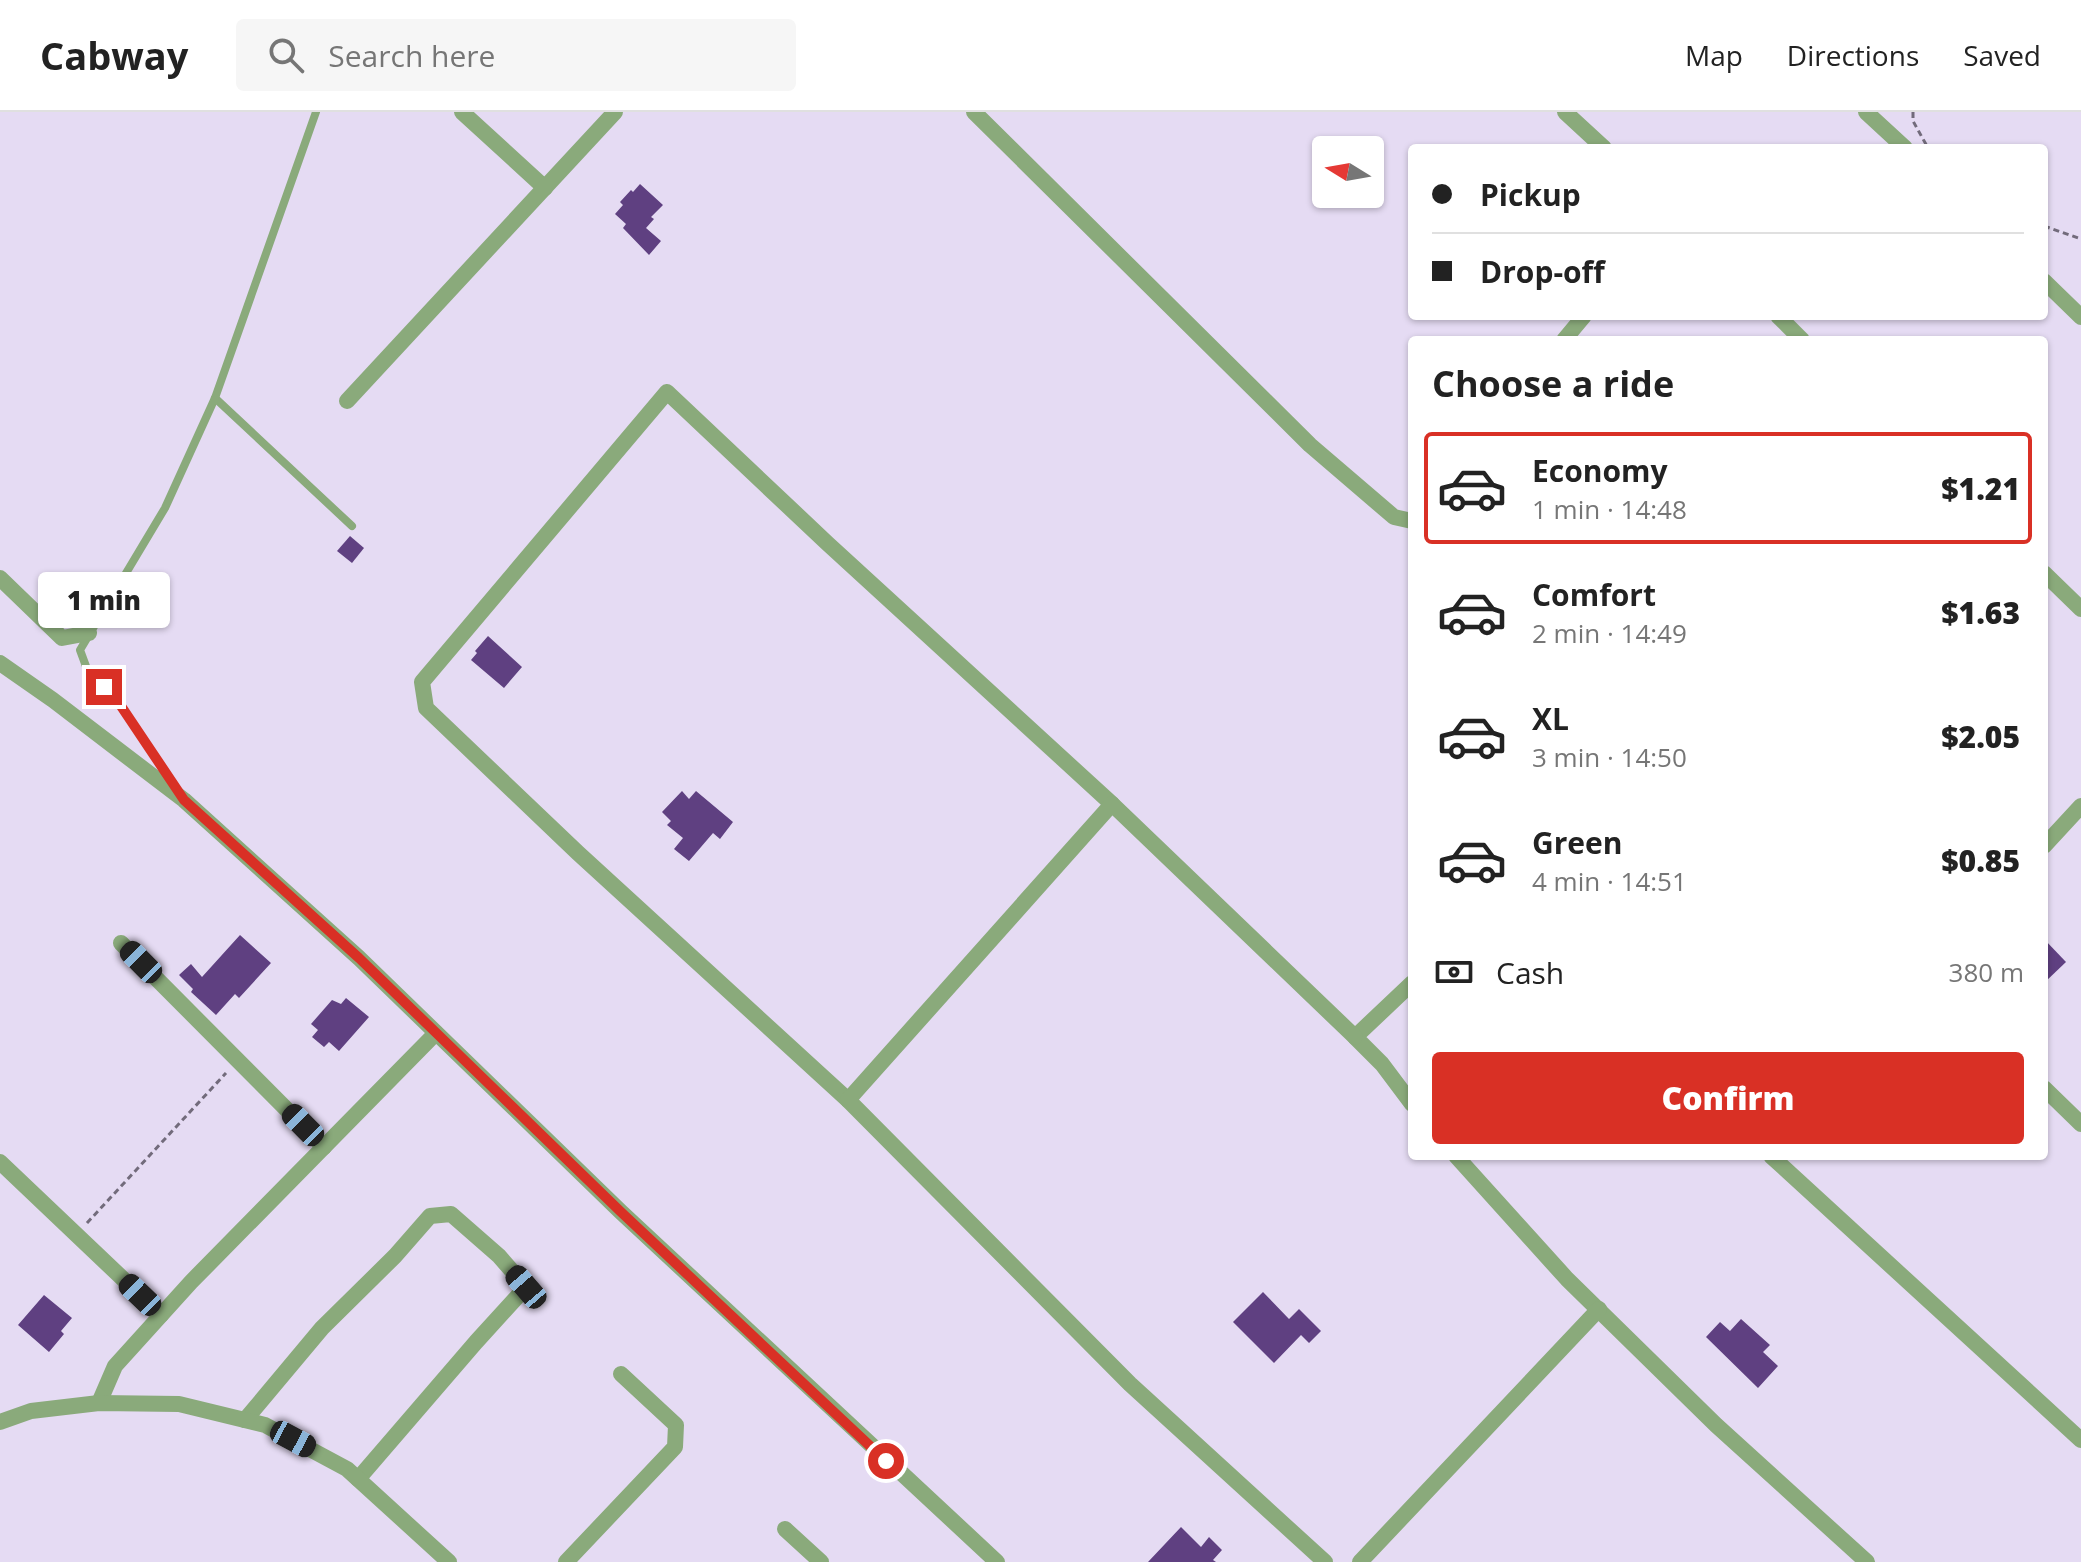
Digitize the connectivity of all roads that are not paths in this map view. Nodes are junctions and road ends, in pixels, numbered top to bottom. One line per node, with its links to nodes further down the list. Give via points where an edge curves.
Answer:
1 (316, 112): 16 (lane)
2 (462, 112): 9 (street)
3 (615, 112): 9 (street)
4 (974, 112): 18 (street, via 1310,445 1394,517)
5 (1565, 112): 7 (street)
6 (1867, 113): 8 (street)
7 (1600, 144)
8 (1901, 144)
9 (545, 188): 17 (street)
10 (2048, 285): 11 (street)
11 (2081, 317)
12 (1581, 320): 14 (street)
13 (1782, 320): 15 (street)
14 (1567, 336)
15 (1798, 336)
16 (215, 398): 19 (lane); 23 (lane, via 165,508)
17 (347, 401)
18 (1408, 520)
19 (352, 526)
20 (2048, 577): 22 (street)
21 (0, 578): 23 (street, via 62,638)
22 (2081, 609)
23 (89, 633): 25 (lane, via 80,650 87,669 121,706)
24 (0, 663): 25 (street)
25 (184, 800): 31 (street)
26 (1112, 804): 32 (street); 35 (street); 35 (street, via 667,392 422,682 426,708)
27 (2081, 806): 28 (street)
28 (2048, 842)
29 (121, 943): 37 (street)
30 (1408, 987): 32 (street)
31 (436, 1033): 37 (street); 53 (street)
32 (1355, 1037): 34 (street)
33 (2048, 1092): 36 (street)
34 (1408, 1099)
35 (848, 1100): 54 (street, via 1130,1384)
36 (2081, 1124)
37 (324, 1147): 42 (street)
38 (1460, 1160): 41 (street)
39 (1775, 1160): 47 (street)
40 (0, 1162): 42 (street)
41 (1599, 1309): 55 (street); 56 (street, via 1716,1425)
42 (161, 1315): 44 (street, via 115,1366)
43 (621, 1374): 51 (street, via 676,1425 675,1447)
44 (99, 1403): 45 (street, via 179,1404); 46 (street, via 31,1411)
45 (245, 1420): 48 (street, via 265,1425); 48 (street, via 322,1328 430,1216 451,1214 526,1287)
46 (0, 1422)
47 (2081, 1440)
48 (358, 1479): 50 (street)
49 (785, 1529): 52 (street)
50 (449, 1562)
51 (566, 1562)
52 (821, 1562)
53 (997, 1562)
54 (1325, 1562)
55 (1360, 1562)
56 (1867, 1562)

